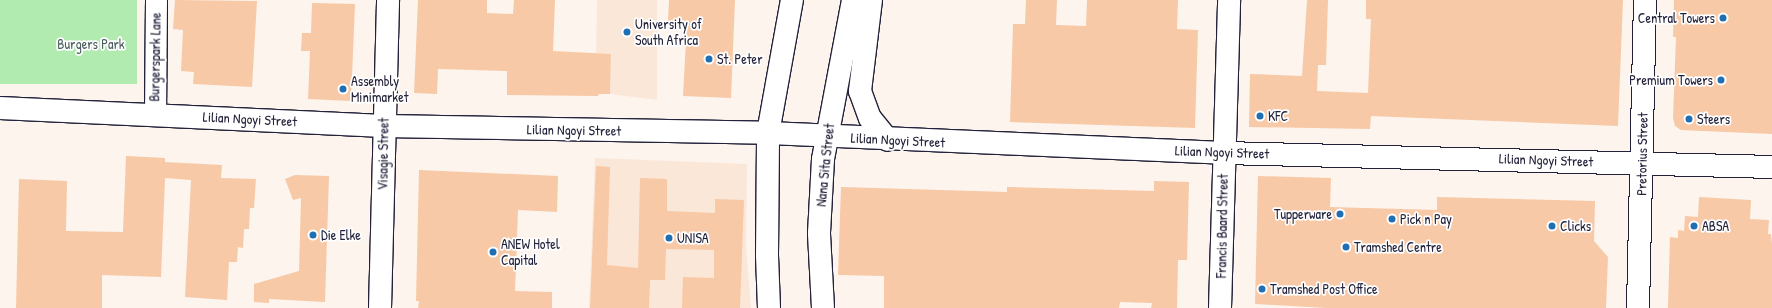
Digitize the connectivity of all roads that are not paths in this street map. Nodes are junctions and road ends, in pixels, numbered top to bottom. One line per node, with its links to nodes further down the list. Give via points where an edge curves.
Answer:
1 (156, 0): 9 (street, Burgerspark Lane)
2 (388, 0): 10 (street, Visagie Street)
3 (792, 0): 11 (street)
4 (852, 0): 12 (street, Nana Sita Street)
5 (871, 0): 13 (street, via 860,90 870,118)
6 (1229, 0): 14 (street, Francis Baard Street)
7 (1645, 0): 15 (street, Pretorius Street)
8 (0, 108): 9 (street, Lilian Ngoyi Street)
9 (155, 115): 10 (street, Lilian Ngoyi Street)
10 (384, 126): 11 (street, Lilian Ngoyi Street); 17 (street, Visagie Street)
11 (768, 134): 12 (street, Lilian Ngoyi Street); 18 (street)
12 (826, 137): 13 (street, Lilian Ngoyi Street); 19 (street, Nana Sita Street, via 819,233)
13 (888, 140): 14 (street, Lilian Ngoyi Street)
14 (1224, 153): 15 (street, Lilian Ngoyi Street); 20 (street, Francis Baard Street)
15 (1642, 163): 16 (street, Lilian Ngoyi Street); 21 (street, Pretorius Street)
16 (1772, 166)
17 (380, 308)
18 (769, 308)
19 (823, 308)
20 (1220, 308)
21 (1638, 308)

